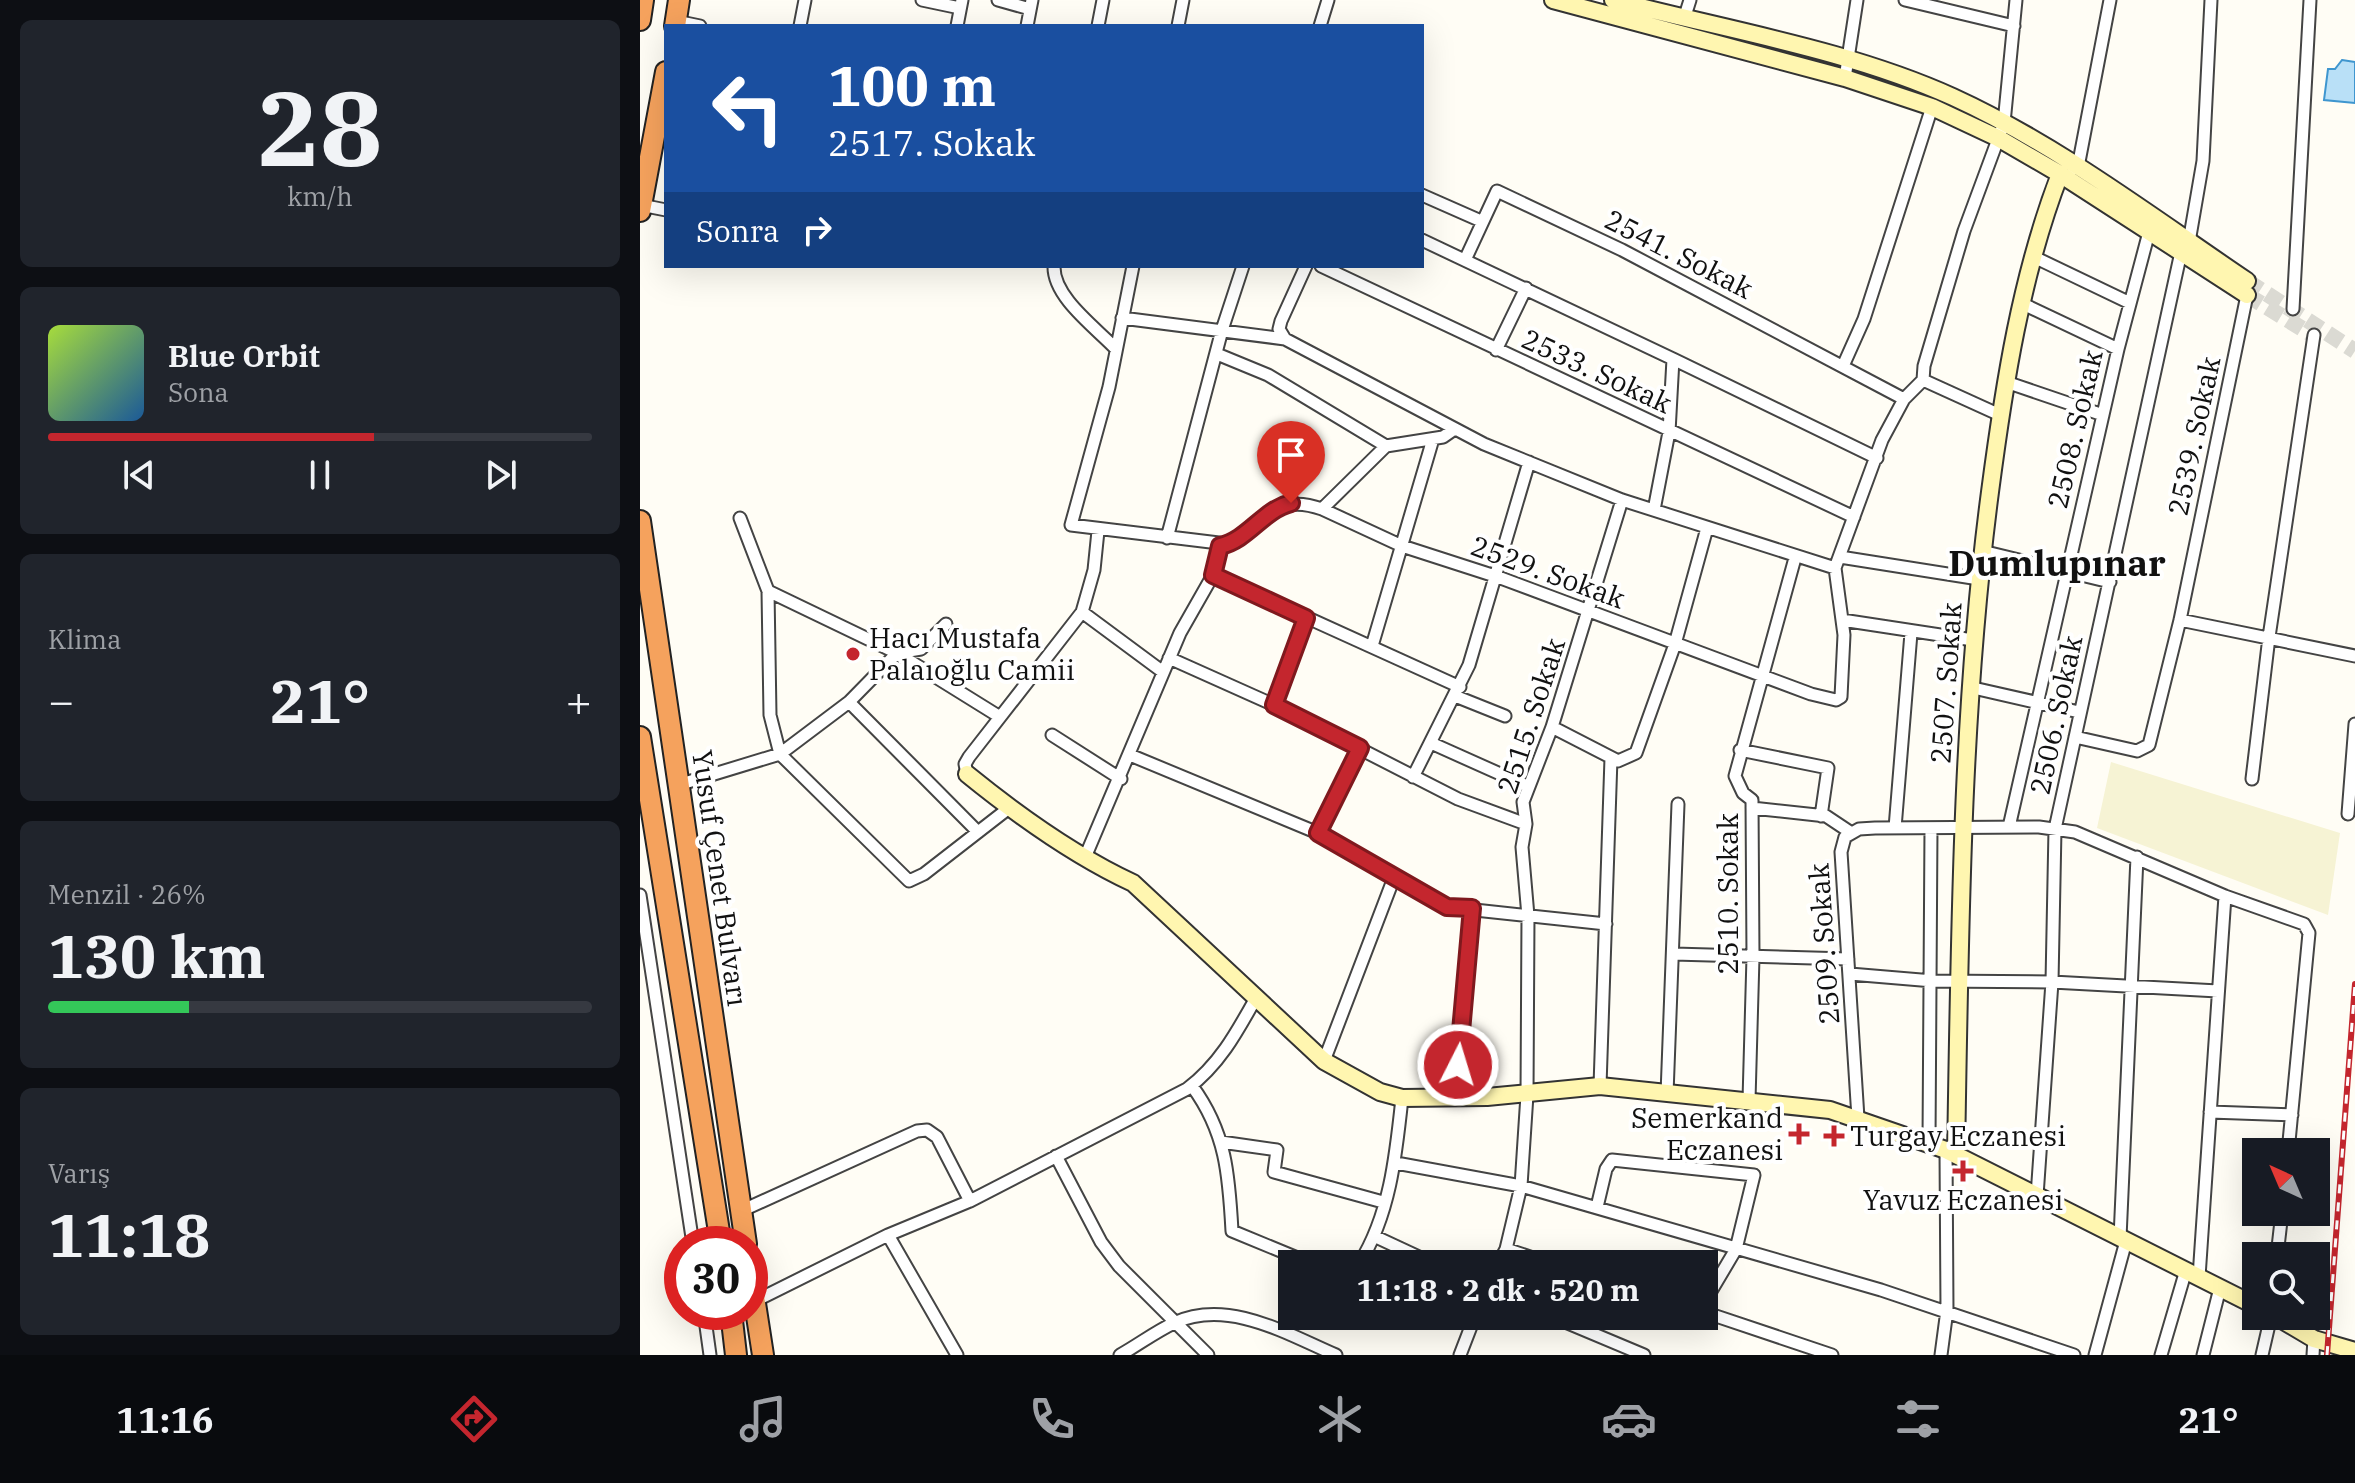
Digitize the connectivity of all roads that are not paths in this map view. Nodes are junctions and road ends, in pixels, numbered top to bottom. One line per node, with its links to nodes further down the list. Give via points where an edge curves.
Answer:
1 (643, 0): 21 (highway)
2 (679, 0): 22 (highway)
3 (805, 0): 23 (street)
4 (922, 0): 18 (street)
5 (998, 0): 19 (street)
6 (1103, 0): 25 (street)
7 (1183, 0): 26 (street)
8 (1328, 0): 27 (street)
9 (1553, 0): 30 (street)
10 (1613, 0): 20 (street)
11 (1690, 0): 20 (street)
12 (1857, 0): 29 (street)
13 (1905, 0): 28 (street)
14 (2016, 0): 28 (street)
15 (2110, 0): 34 (street)
16 (2211, 0): 42 (street, 2506. Sokak, via 2203,161)
17 (2310, 0): 54 (street)
18 (961, 4): 24 (street)
19 (1031, 5)
20 (1684, 19): 29 (street)
21 (640, 20)
22 (675, 24)
23 (800, 24)
24 (957, 24)
25 (1098, 24)
26 (1178, 24)
27 (1321, 24)
28 (2014, 26): 33 (street)
29 (1845, 59): 30 (street); 33 (street, via 1951,96)
30 (1845, 78): 32 (street)
31 (664, 83): 37 (highway)
32 (1932, 107): 33 (street); 64 (street, via 1864,319)
33 (2001, 130): 34 (street); 35 (street); 65 (street, via 1964,231)
34 (2078, 167): 35 (street); 42 (street)
35 (2060, 174): 40 (street); 43 (street, 2507. Sokak)
36 (1424, 196): 39 (street)
37 (641, 208): 38 (street)
38 (664, 210)
39 (1481, 221): 44 (street, 2541. Sokak); 64 (street, 2541. Sokak, via 1497,191 1520,200)
40 (2149, 232): 42 (street); 52 (street, 2508. Sokak)
41 (1424, 241): 44 (street)
42 (2185, 247): 51 (street); 94 (street, 2506. Sokak)
43 (2034, 257): 52 (street); 53 (street, 2507. Sokak)
44 (1465, 260): 50 (street)
45 (1054, 268): 59 (street, via 1062,292)
46 (1133, 268): 55 (street)
47 (1242, 268): 56 (street)
48 (1305, 268): 58 (street, via 1281,321)
49 (1325, 268): 61 (street, 2533. Sokak)
50 (1526, 288): 61 (street); 63 (street)
51 (2247, 288): 100 (street, 2539. Sokak)
52 (2130, 303): 60 (street, 2508. Sokak)
53 (2023, 304): 60 (street); 66 (street, 2507. Sokak)
54 (2293, 309)
55 (1122, 318): 56 (street); 59 (street)
56 (1222, 330): 58 (street); 62 (street)
57 (2314, 335): 103 (street)
58 (1285, 339): 70 (street)
59 (1116, 349): 83 (street, via 1071,525)
60 (2118, 349): 69 (street, 2508. Sokak)
61 (1496, 350): 71 (street, 2533. Sokak)
62 (1217, 354): 73 (street, via 1268,375); 84 (street)
63 (1673, 359): 71 (street); 74 (street)
64 (1843, 366): 67 (street, 2541. Sokak)
65 (1923, 380): 67 (street); 68 (street)
66 (2006, 382): 68 (street, 2507. Sokak); 69 (street)
67 (1904, 399): 74 (street)
68 (2000, 415): 87 (street, 2507. Sokak)
69 (2103, 415): 90 (street, 2508. Sokak)
70 (1453, 430): 72 (street); 75 (street)
71 (1669, 432): 78 (street); 79 (street, 2533. Sokak)
72 (1433, 439): 73 (street); 86 (street)
73 (1386, 446): 77 (street)
74 (1877, 458): 79 (street)
75 (1529, 462): 76 (street); 92 (street)
76 (1622, 500): 78 (street); 97 (street, 2515. Sokak)
77 (1322, 509): 85 (street, 2529. Sokak, via 1282,505 1241,537); 86 (street, 2529. Sokak)
78 (1654, 510): 82 (street)
79 (1854, 517): 89 (street)
80 (740, 518): 95 (street)
81 (640, 521): 135 (highway, Yusuf Çenet Bulvarı)
82 (1707, 528): 88 (street); 105 (street)
83 (1098, 531): 84 (street); 96 (street)
84 (1167, 538): 85 (street)
85 (1220, 546): 91 (street)
86 (1402, 546): 92 (street, 2529. Sokak); 106 (street)
87 (1982, 551): 90 (street); 93 (street, 2507. Sokak)
88 (1795, 558): 89 (street); 111 (street, 2510. Sokak)
89 (1838, 563): 93 (street); 99 (street)
90 (2066, 570): 94 (street); 114 (street, 2508. Sokak)
91 (1213, 575): 98 (street); 109 (street)
92 (1498, 577): 97 (street, 2529. Sokak); 113 (street)
93 (1979, 579): 104 (street, 2507. Sokak)
94 (2110, 582): 117 (street, 2506. Sokak)
95 (768, 591): 107 (street); 128 (street, via 770,715)
96 (1082, 612): 110 (street); 119 (street)
97 (1589, 613): 105 (street, 2529. Sokak); 121 (street, 2515. Sokak)
98 (1306, 618): 106 (street); 116 (street)
99 (1842, 620): 102 (street); 111 (street, 2529. Sokak, via 1844,690 1836,700)
100 (2180, 620): 103 (street); 124 (street, 2539. Sokak, via 2149,745 2137,751)
101 (946, 624): 107 (street, via 921,649)
102 (1911, 633): 104 (street); 144 (street)
103 (2269, 637): 108 (street); 134 (street)
104 (1973, 640): 112 (street, 2507. Sokak)
105 (1675, 644): 111 (street, 2529. Sokak); 130 (street, via 1636,753 1625,761)
106 (1372, 646): 113 (street)
107 (897, 653): 115 (street); 119 (street)
108 (2355, 656)
109 (1169, 658): 110 (street); 116 (street)
110 (1163, 672): 129 (street)
111 (1761, 674): 127 (street, 2510. Sokak)
112 (1969, 687): 114 (street); 146 (street, 2507. Sokak)
113 (1457, 692): 118 (street); 125 (street)
114 (2035, 701): 117 (street); 143 (street, 2508. Sokak)
115 (849, 702): 128 (street); 148 (street)
116 (1274, 705): 126 (street)
117 (2079, 712): 124 (street, 2506. Sokak)
118 (1505, 716)
119 (1000, 717): 131 (street, via 965,764)
120 (2355, 724): 140 (street)
121 (1552, 727): 130 (street); 136 (street, 2515. Sokak)
122 (1052, 735): 133 (street)
123 (640, 737): 193 (highway, Yusuf Çenet Bulvarı)
124 (2075, 737): 147 (street, 2506. Sokak)
125 (1431, 743): 132 (street); 136 (street)
126 (1360, 748): 132 (street); 150 (street)
127 (1740, 750): 139 (street, 2510. Sokak, via 1735,776); 141 (street, via 1828,768)
128 (780, 754): 135 (street); 148 (street, via 909,881)
129 (1130, 755): 133 (street); 150 (street)
130 (1611, 758): 158 (street)
131 (967, 774): 138 (street)
132 (1413, 777): 142 (street)
133 (1121, 779): 151 (street)
134 (2252, 779)
135 (678, 785): 191 (highway, Yusuf Çenet Bulvarı)
136 (1527, 786): 142 (street, 2515. Sokak)
137 (1678, 804): 159 (street)
138 (1009, 808): 148 (street); 151 (street)
139 (1752, 808): 141 (street); 160 (street, 2510. Sokak)
140 (2348, 814)
141 (1821, 816): 149 (street)
142 (1526, 824): 157 (street, 2515. Sokak, via 1522,847)
143 (2009, 827): 146 (street, 2509. Sokak); 147 (street, 2509. Sokak)
144 (1895, 828): 145 (street, 2509. Sokak); 149 (street, 2509. Sokak)
145 (1931, 828): 146 (street, 2509. Sokak); 163 (street)
146 (1964, 828): 164 (street, 2507. Sokak)
147 (2055, 829): 152 (street, 2509. Sokak); 165 (street, 2506. Sokak)
148 (978, 832)
149 (1850, 832): 161 (street, 2509. Sokak, via 1841,852)
150 (1318, 833): 153 (street)
151 (1086, 855): 168 (street, via 1133,883)
152 (2137, 857): 155 (street, 2509. Sokak); 166 (street)
153 (1395, 875): 156 (street, via 1447,907); 169 (street)
154 (640, 895): 192 (street)
155 (2225, 896): 167 (street); 178 (street, 2509. Sokak, via 2292,917 2309,933)
156 (1472, 908): 157 (street); 174 (street)
157 (1528, 916): 158 (street); 173 (street, 2515. Sokak)
158 (1606, 924): 171 (street)
159 (1674, 954): 160 (street); 172 (street)
160 (1753, 957): 161 (street); 176 (street, 2510. Sokak)
161 (1848, 959): 162 (street, 2509. Sokak)
162 (1850, 974): 163 (street); 179 (street, 2509. Sokak)
163 (1933, 981): 164 (street); 182 (street)
164 (1959, 982): 165 (street); 183 (street, 2507. Sokak)
165 (2052, 982): 166 (street); 187 (street, 2506. Sokak)
166 (2132, 987): 167 (street); 197 (street)
167 (2218, 991): 177 (street)
168 (1257, 996): 169 (street); 170 (street, via 1232,1042)
169 (1324, 1061): 175 (street, via 1380,1092)
170 (1192, 1086): 181 (street, via 1211,1112); 184 (street)
171 (1600, 1086): 172 (street); 173 (street)
172 (1667, 1094): 176 (street)
173 (1527, 1095): 174 (street); 186 (street, 2515. Sokak)
174 (1455, 1097): 175 (street)
175 (1402, 1098): 185 (street)
176 (1749, 1100): 179 (street)
177 (2210, 1112): 178 (street); 204 (street)
178 (2292, 1115): 180 (street)
179 (1858, 1118): 182 (street)
180 (2290, 1138)
181 (1221, 1142): 189 (street, via 1277,1150 1274,1172); 200 (street, via 1232,1231)
182 (1929, 1142): 183 (street)
183 (1951, 1152): 187 (street); 209 (street)
184 (1056, 1156): 188 (street); 211 (street, via 1101,1242)
185 (1396, 1163): 186 (street); 189 (street)
186 (1521, 1186): 190 (street); 198 (street, 2515. Sokak)
187 (2037, 1196): 197 (street)
188 (970, 1201): 191 (street, via 937,1137 927,1130); 195 (street)
189 (1383, 1202): 196 (street)
190 (1597, 1207): 199 (street); 199 (street, via 1612,1160 1754,1175)
191 (741, 1211): 194 (highway, Yusuf Çenet Bulvarı)
192 (690, 1226)
193 (718, 1226)
194 (743, 1226)
195 (888, 1235): 207 (street); 224 (street)
196 (1376, 1237): 201 (street); 202 (street)
197 (2123, 1239): 204 (street); 233 (street)
198 (1506, 1249): 203 (street)
199 (1736, 1249): 205 (street); 209 (street)
200 (1278, 1250)
201 (1368, 1250)
202 (1404, 1250)
203 (1509, 1250)
204 (2192, 1273): 206 (street); 234 (street)
205 (1718, 1279)
206 (2220, 1288): 208 (street); 235 (street)
207 (768, 1295)
208 (2242, 1299)
209 (1947, 1310): 231 (street); 232 (street)
210 (1718, 1317): 230 (street)
211 (1176, 1322): 225 (street); 226 (street); 227 (street, via 1212,1316 1249,1318)
212 (707, 1330): 221 (street)
213 (733, 1330): 222 (highway)
214 (759, 1330): 223 (highway)
215 (1470, 1330): 228 (street)
216 (1584, 1330): 229 (street)
217 (2269, 1330): 236 (street)
218 (2292, 1330): 219 (street)
219 (2314, 1347): 220 (street)
220 (2355, 1351)
221 (710, 1355)
222 (736, 1355)
223 (763, 1355)
224 (957, 1355)
225 (1120, 1355)
226 (1208, 1355)
227 (1336, 1355)
228 (1460, 1355)
229 (1644, 1355)
230 (1832, 1355)
231 (1941, 1355)
232 (2074, 1355)
233 (2095, 1355)
234 (2161, 1355)
235 (2203, 1355)
236 (2262, 1355)

